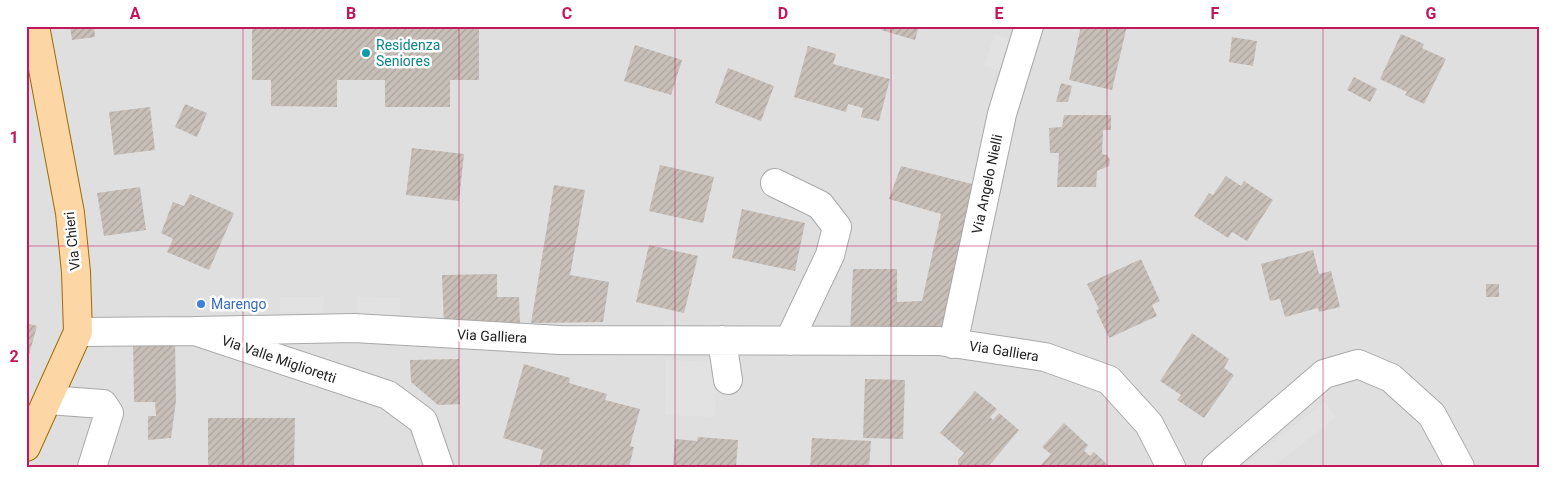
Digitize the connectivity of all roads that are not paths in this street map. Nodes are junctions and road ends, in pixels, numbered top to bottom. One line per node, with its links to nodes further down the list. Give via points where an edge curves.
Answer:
1 (35, 26): 5 (main road, Via Chieri, via 70,213)
2 (1029, 26): 8 (street, Via Angelo Nielli, via 1002,114)
3 (775, 183): 7 (street, via 820,205 837,226 830,256)
4 (195, 331): 5 (street, Via Valle Miglioretti); 6 (street, Via Galliera, via 354,328 560,340); 13 (street, Via Valle Miglioretti, via 388,395 423,421)
5 (78, 332): 10 (main road, Via Chieri)
6 (722, 340): 7 (street, Via Galliera); 9 (street)
7 (788, 340): 8 (street, Via Galliera)
8 (953, 344): 14 (street, Via Galliera, via 1045,357 1109,380 1149,424)
9 (728, 380)
10 (48, 400): 11 (main road, Via Chieri); 12 (street, via 103,404 109,413)
11 (26, 447)
12 (92, 467)
13 (439, 467)
14 (1170, 467)
15 (1216, 467): 16 (street, via 1324,374 1358,364 1391,378 1432,415)
16 (1460, 467)

